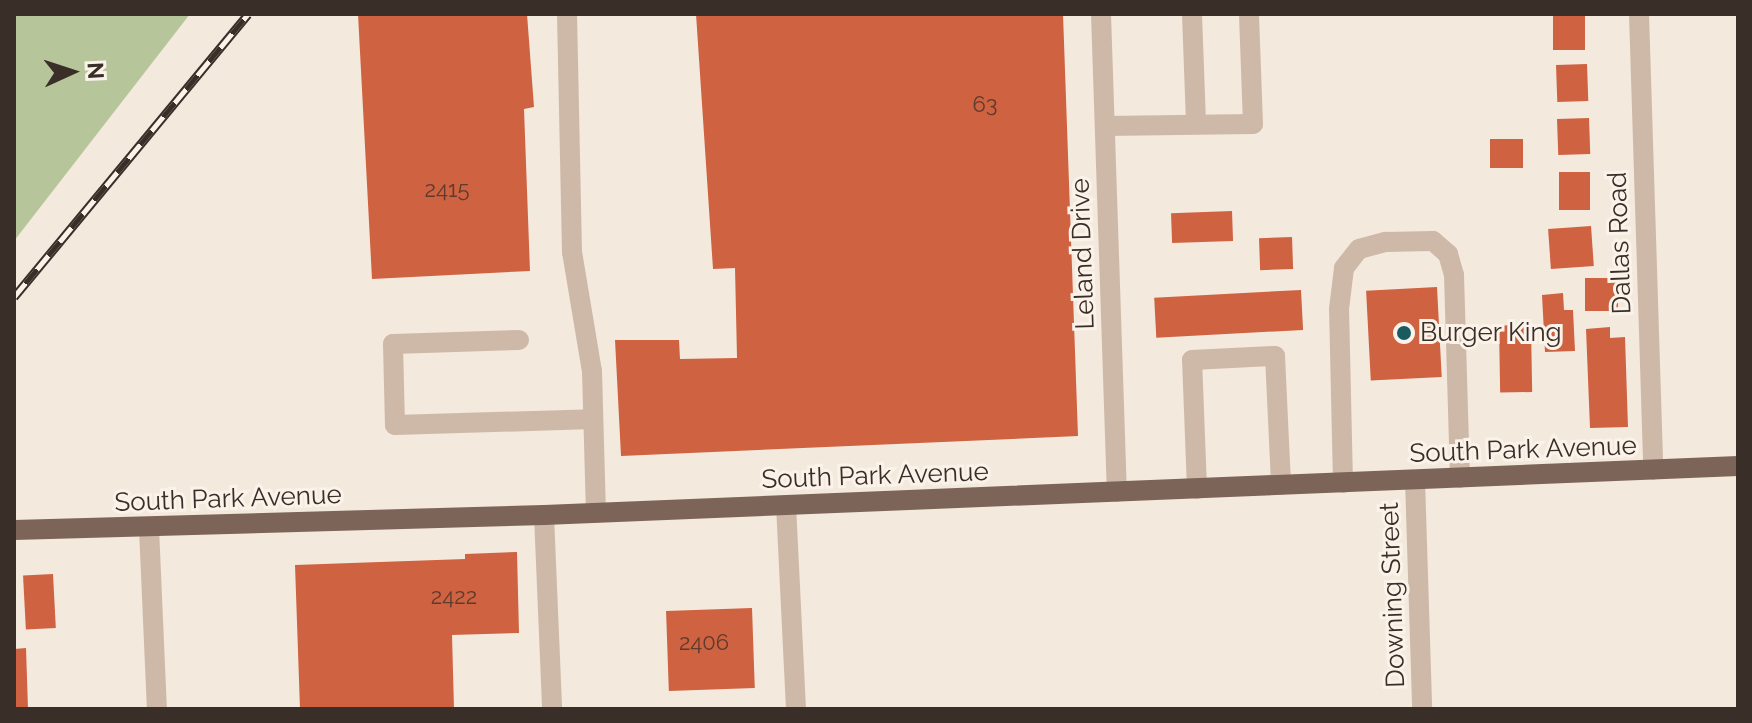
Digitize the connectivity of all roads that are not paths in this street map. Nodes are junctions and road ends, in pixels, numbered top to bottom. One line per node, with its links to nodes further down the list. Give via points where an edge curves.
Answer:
1 (567, 14): 9 (street, via 572,252 592,371)
2 (1101, 14): 7 (street, Leland Drive)
3 (1192, 14): 6 (street)
4 (1249, 14): 6 (street, via 1253,124)
5 (1639, 14): 11 (street, Dallas Road)
6 (1196, 124): 7 (street)
7 (1105, 126): 17 (street, Leland Drive)
8 (519, 340): 9 (street, via 393,344 395,425)
9 (593, 419): 19 (street)
10 (1738, 466): 11 (main road, South Park Avenue)
11 (1653, 470): 12 (main road, South Park Avenue)
12 (1460, 478): 13 (main road, South Park Avenue); 14 (street, via 1454,275 1448,254 1433,241 1386,242 1359,249 1344,268 1339,309)
13 (1415, 480): 14 (main road, South Park Avenue); 26 (street, Downing Street)
14 (1343, 483): 15 (main road, South Park Avenue)
15 (1281, 485): 16 (main road, South Park Avenue); 16 (street, via 1275,356 1192,360)
16 (1197, 489): 17 (main road, South Park Avenue)
17 (1117, 492): 18 (main road, South Park Avenue)
18 (786, 505): 19 (main road, South Park Avenue); 25 (street)
19 (596, 513): 20 (main road, South Park Avenue)
20 (544, 515): 21 (main road, South Park Avenue); 24 (street)
21 (149, 528): 22 (main road, South Park Avenue); 23 (street)
22 (14, 530)
23 (157, 709)
24 (552, 709)
25 (796, 709)
26 (1422, 709)

